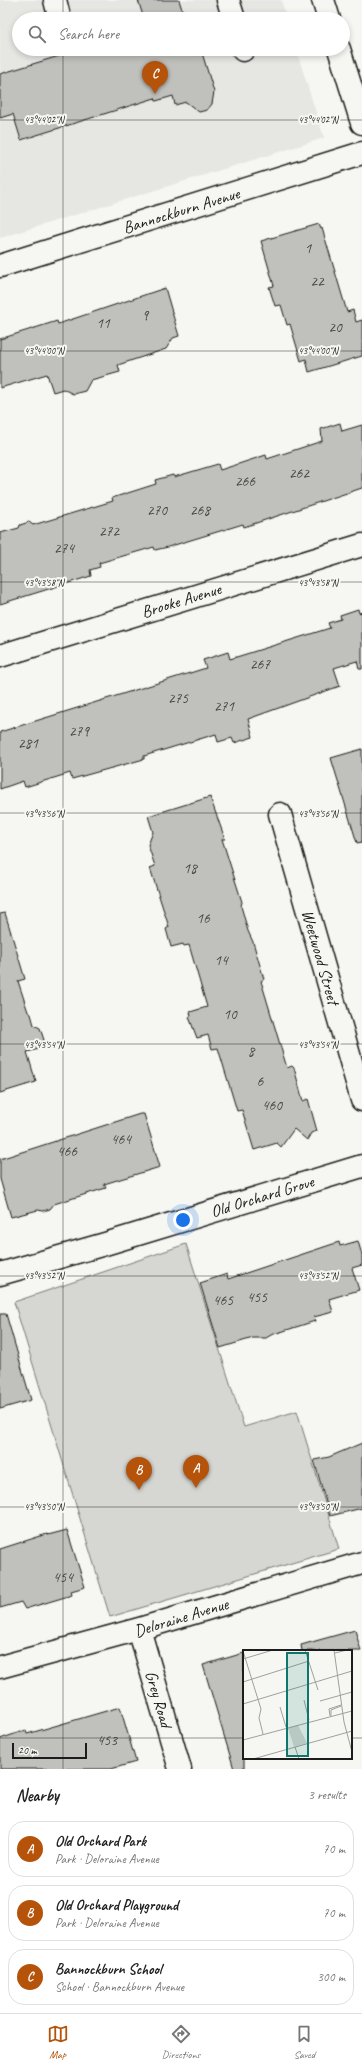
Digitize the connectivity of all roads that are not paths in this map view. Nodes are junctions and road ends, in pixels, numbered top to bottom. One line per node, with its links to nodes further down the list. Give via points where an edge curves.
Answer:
1 (228, 0): 3 (street)
2 (323, 0): 4 (street)
3 (232, 12)
4 (327, 12)
5 (341, 56): 6 (street)
6 (362, 123)
7 (362, 153): 8 (street, Bannockburn Avenue)
8 (0, 266)
9 (362, 545): 10 (street, Brooke Avenue)
10 (0, 656)
11 (280, 814): 12 (street, Weetwood Street)
12 (362, 1100)
13 (362, 1166): 14 (street, Old Orchard Grove)
14 (0, 1274)
15 (362, 1564): 16 (street, Deloraine Avenue)
16 (139, 1629): 17 (street, Deloraine Avenue); 18 (street, Grey Road)
17 (0, 1668)
18 (180, 1769)

